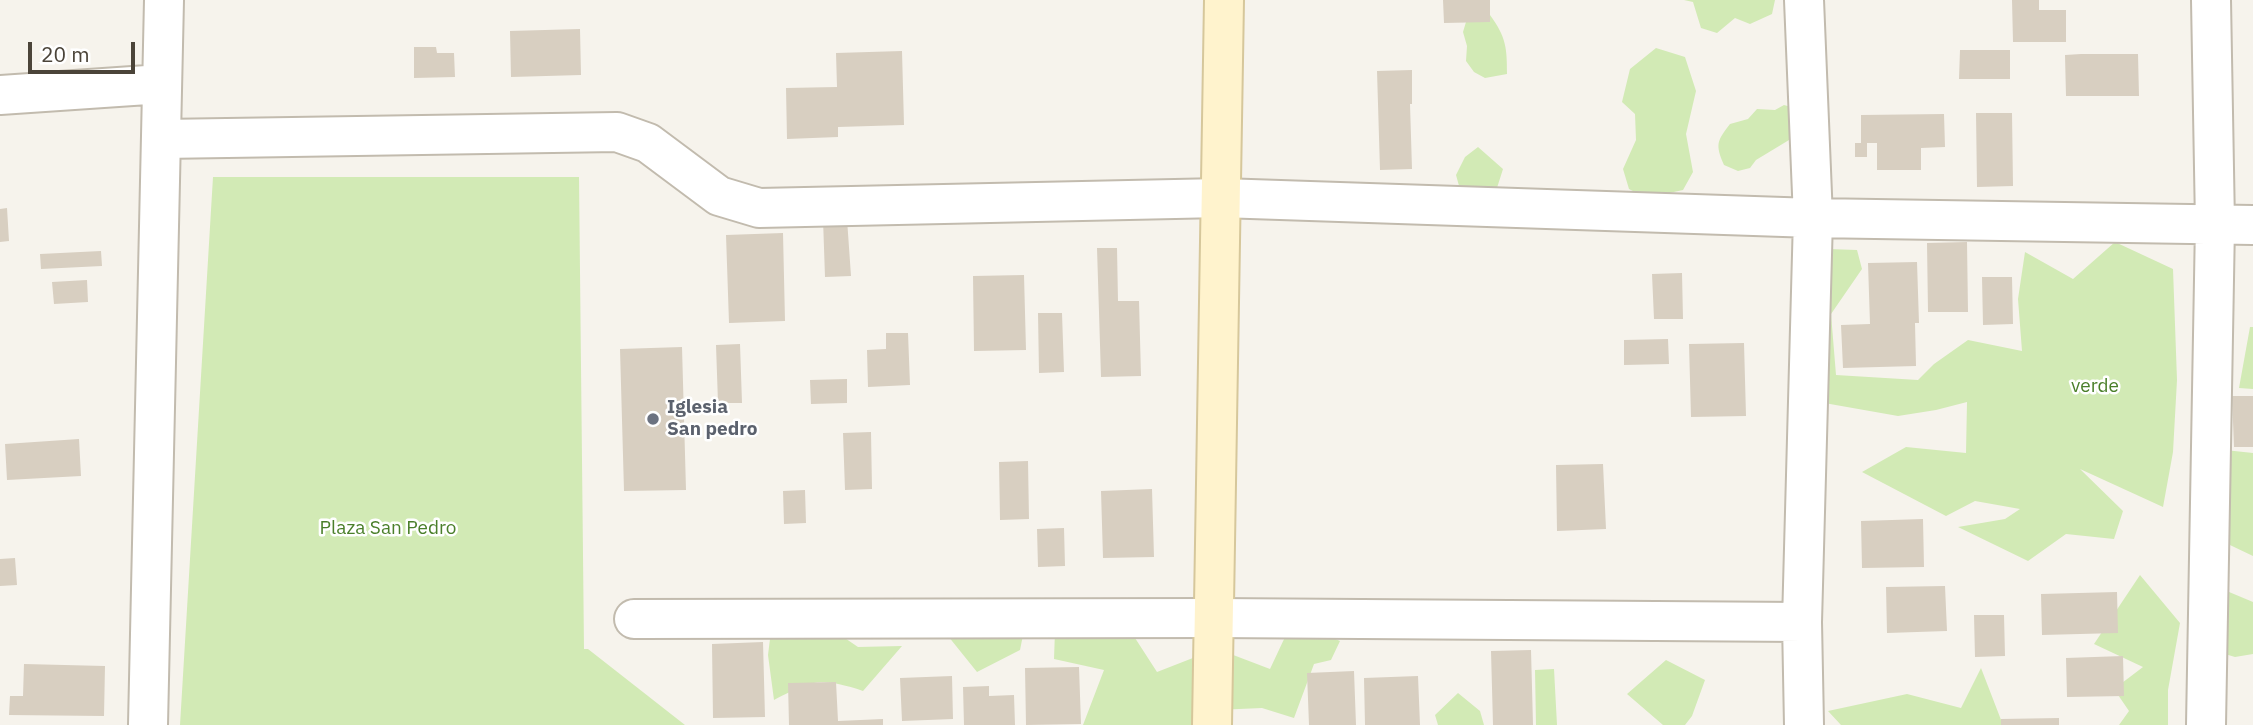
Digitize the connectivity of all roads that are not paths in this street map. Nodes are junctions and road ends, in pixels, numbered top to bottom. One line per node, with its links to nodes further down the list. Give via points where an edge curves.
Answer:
1 (164, 0): 5 (street)
2 (1224, 0): 8 (street)
3 (1804, 0): 9 (street)
4 (2211, 0): 10 (street)
5 (162, 84): 6 (street); 7 (street)
6 (0, 95)
7 (162, 139): 8 (street, via 617,132 648,143 719,196 759,208); 15 (street)
8 (1221, 198): 9 (street); 12 (street)
9 (1813, 218): 10 (street); 14 (street)
10 (2215, 225): 11 (street); 18 (street)
11 (2253, 225)
12 (1215, 618): 13 (street); 14 (street); 16 (street)
13 (634, 619)
14 (1802, 622): 17 (street)
15 (148, 725)
16 (1212, 725)
17 (1804, 725)
18 (2206, 725)

